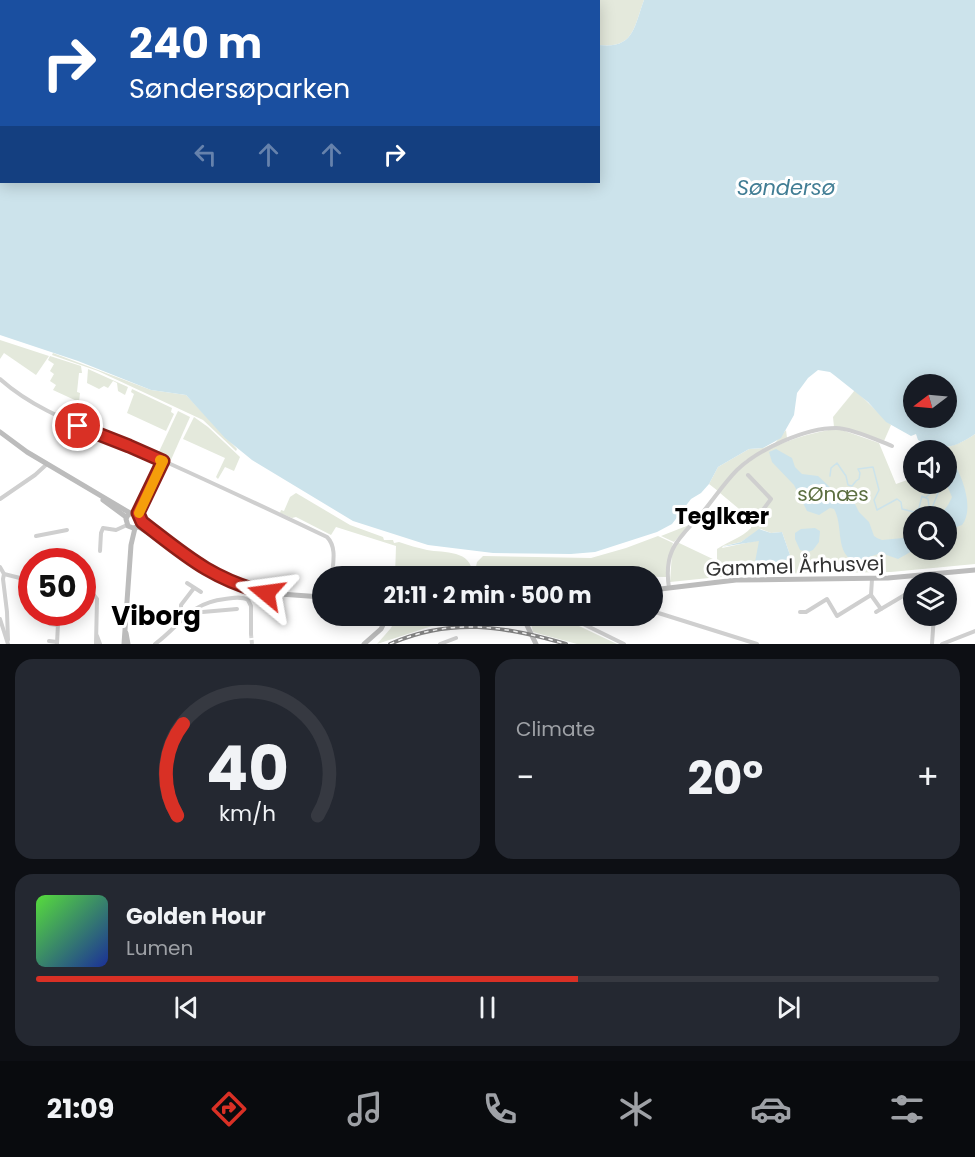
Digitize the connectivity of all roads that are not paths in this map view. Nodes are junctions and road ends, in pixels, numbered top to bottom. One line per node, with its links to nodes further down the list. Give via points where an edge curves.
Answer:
1 (0, 379): 5 (street, via 46,411)
2 (0, 432): 3 (street)
3 (3, 438): 6 (street)
4 (892, 446): 24 (street, via 835,428 797,436 751,459 735,472 675,543)
5 (163, 461): 9 (street); 16 (street, via 327,537 333,543)
6 (46, 464): 8 (street); 10 (street)
7 (748, 475): 11 (street, via 771,499)
8 (0, 499)
9 (138, 513): 10 (street); 12 (street)
10 (128, 515): 12 (street)
11 (759, 515)
12 (135, 526): 15 (street, via 103,528); 28 (street, via 223,579 249,589); 54 (street)
13 (67, 530): 14 (street)
14 (36, 536)
15 (100, 552)
16 (332, 566)
17 (0, 567): 19 (street)
18 (975, 570): 21 (street, Gammel Århusvej)
19 (4, 574): 20 (street); 35 (street)
20 (18, 578)
21 (872, 578): 24 (street, Gammel Århusvej, via 758,578); 27 (street)
22 (187, 584): 23 (street)
23 (194, 588): 26 (street); 38 (street, via 181,607)
24 (669, 588): 25 (street, Gammel Århusvej)
25 (663, 589)
26 (201, 592)
27 (871, 595): 33 (street); 36 (street, via 837,616 827,599)
28 (312, 596)
29 (903, 596): 33 (street)
30 (96, 598): 53 (street)
31 (199, 606): 34 (street); 38 (street); 47 (street, via 218,600 248,600)
32 (237, 609): 34 (street)
33 (881, 609): 37 (street)
34 (208, 611): 38 (street)
35 (8, 612): 40 (street); 50 (street)
36 (800, 612)
37 (876, 612)
38 (188, 614): 52 (street)
39 (663, 614): 59 (street)
40 (0, 619): 50 (street)
41 (57, 626): 51 (street)
42 (382, 626): 55 (street)
43 (527, 626): 57 (street)
44 (588, 626): 58 (street)
45 (933, 626): 60 (street)
46 (975, 631): 61 (street)
47 (251, 634)
48 (456, 638): 56 (street)
49 (49, 641): 51 (street)
50 (8, 642)
51 (57, 643)
52 (158, 643)
53 (98, 644)
54 (126, 644)
55 (364, 644)
56 (440, 644)
57 (536, 644)
58 (624, 644)
59 (757, 644)
60 (932, 644)
61 (942, 644)

